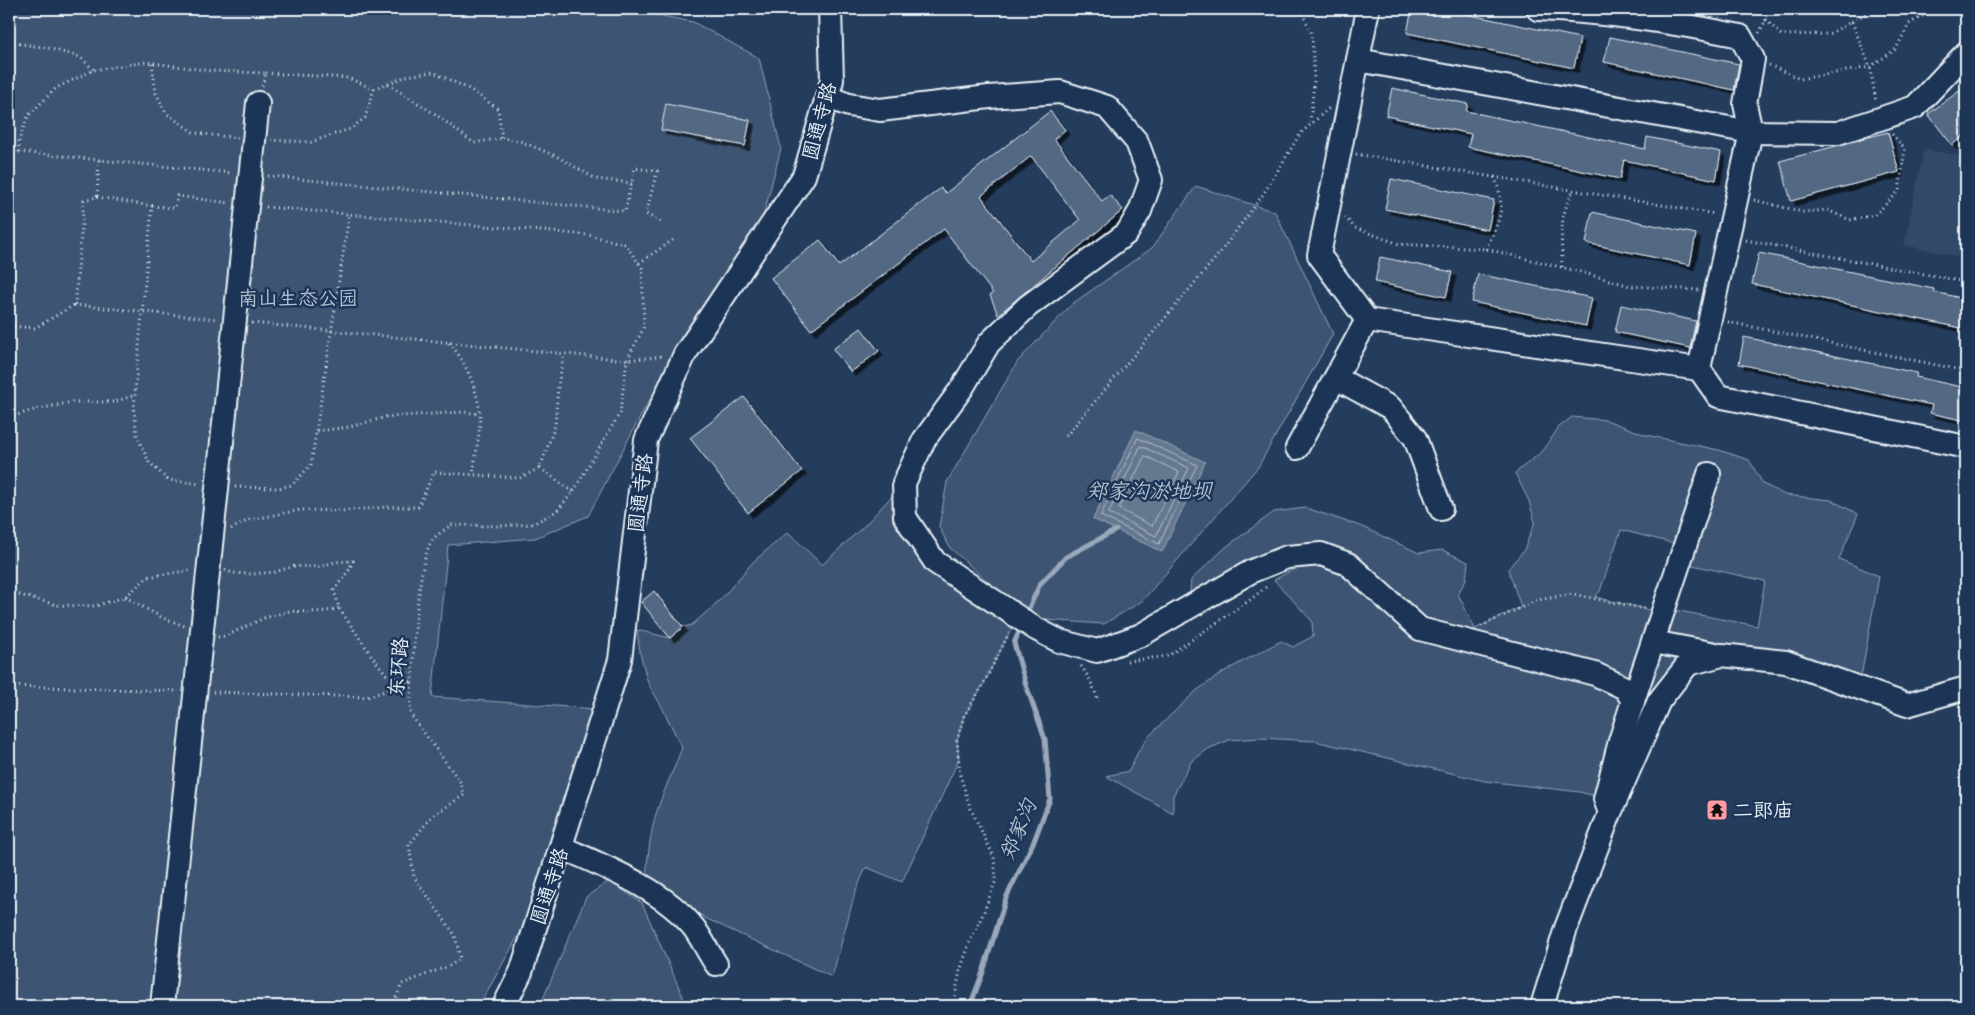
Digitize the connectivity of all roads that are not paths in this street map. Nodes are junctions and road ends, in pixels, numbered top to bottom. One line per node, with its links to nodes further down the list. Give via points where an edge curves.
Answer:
1 (830, 9): 6 (street, 圆通寺路, via 832,80)
2 (1368, 9): 5 (street)
3 (1538, 9): 8 (street, via 1647,19 1740,36 1753,59 1745,104)
4 (1966, 53): 8 (street, via 1915,107 1838,133)
5 (1358, 60): 8 (street); 9 (street, via 1319,255)
6 (827, 97): 19 (street, via 849,105 880,110 1060,92 1107,107 1137,142 1151,180 1140,211 1127,233 1028,306 989,343 962,388 924,440 904,483 905,516 935,562 1059,641 1097,651 1141,635 1252,571 1287,557 1322,554 1348,564 1420,629 1595,674 1625,688); 21 (street, 圆通寺路, via 804,176 685,354 646,440 620,660)
7 (258, 103): 23 (street)
8 (1751, 132): 10 (street)
9 (1367, 320): 10 (street); 11 (street)
10 (1699, 369): 12 (street, via 1718,396)
11 (1336, 378): 13 (street); 15 (street, via 1391,408 1416,438)
12 (1966, 447)
13 (1297, 448)
14 (1709, 474): 16 (street)
15 (1441, 509)
16 (1653, 642): 17 (street); 19 (street)
17 (1722, 655): 18 (street, via 1786,662 1907,705); 20 (street, via 1688,664 1659,701)
18 (1966, 688)
19 (1633, 701): 20 (street, via 1605,799)
20 (1610, 813): 25 (street, via 1566,928)
21 (561, 847): 22 (street, via 623,875 661,897 693,928); 24 (street, 圆通寺路, via 521,972)
22 (716, 964)
23 (162, 1006)
24 (504, 1006)
25 (1542, 1006)

